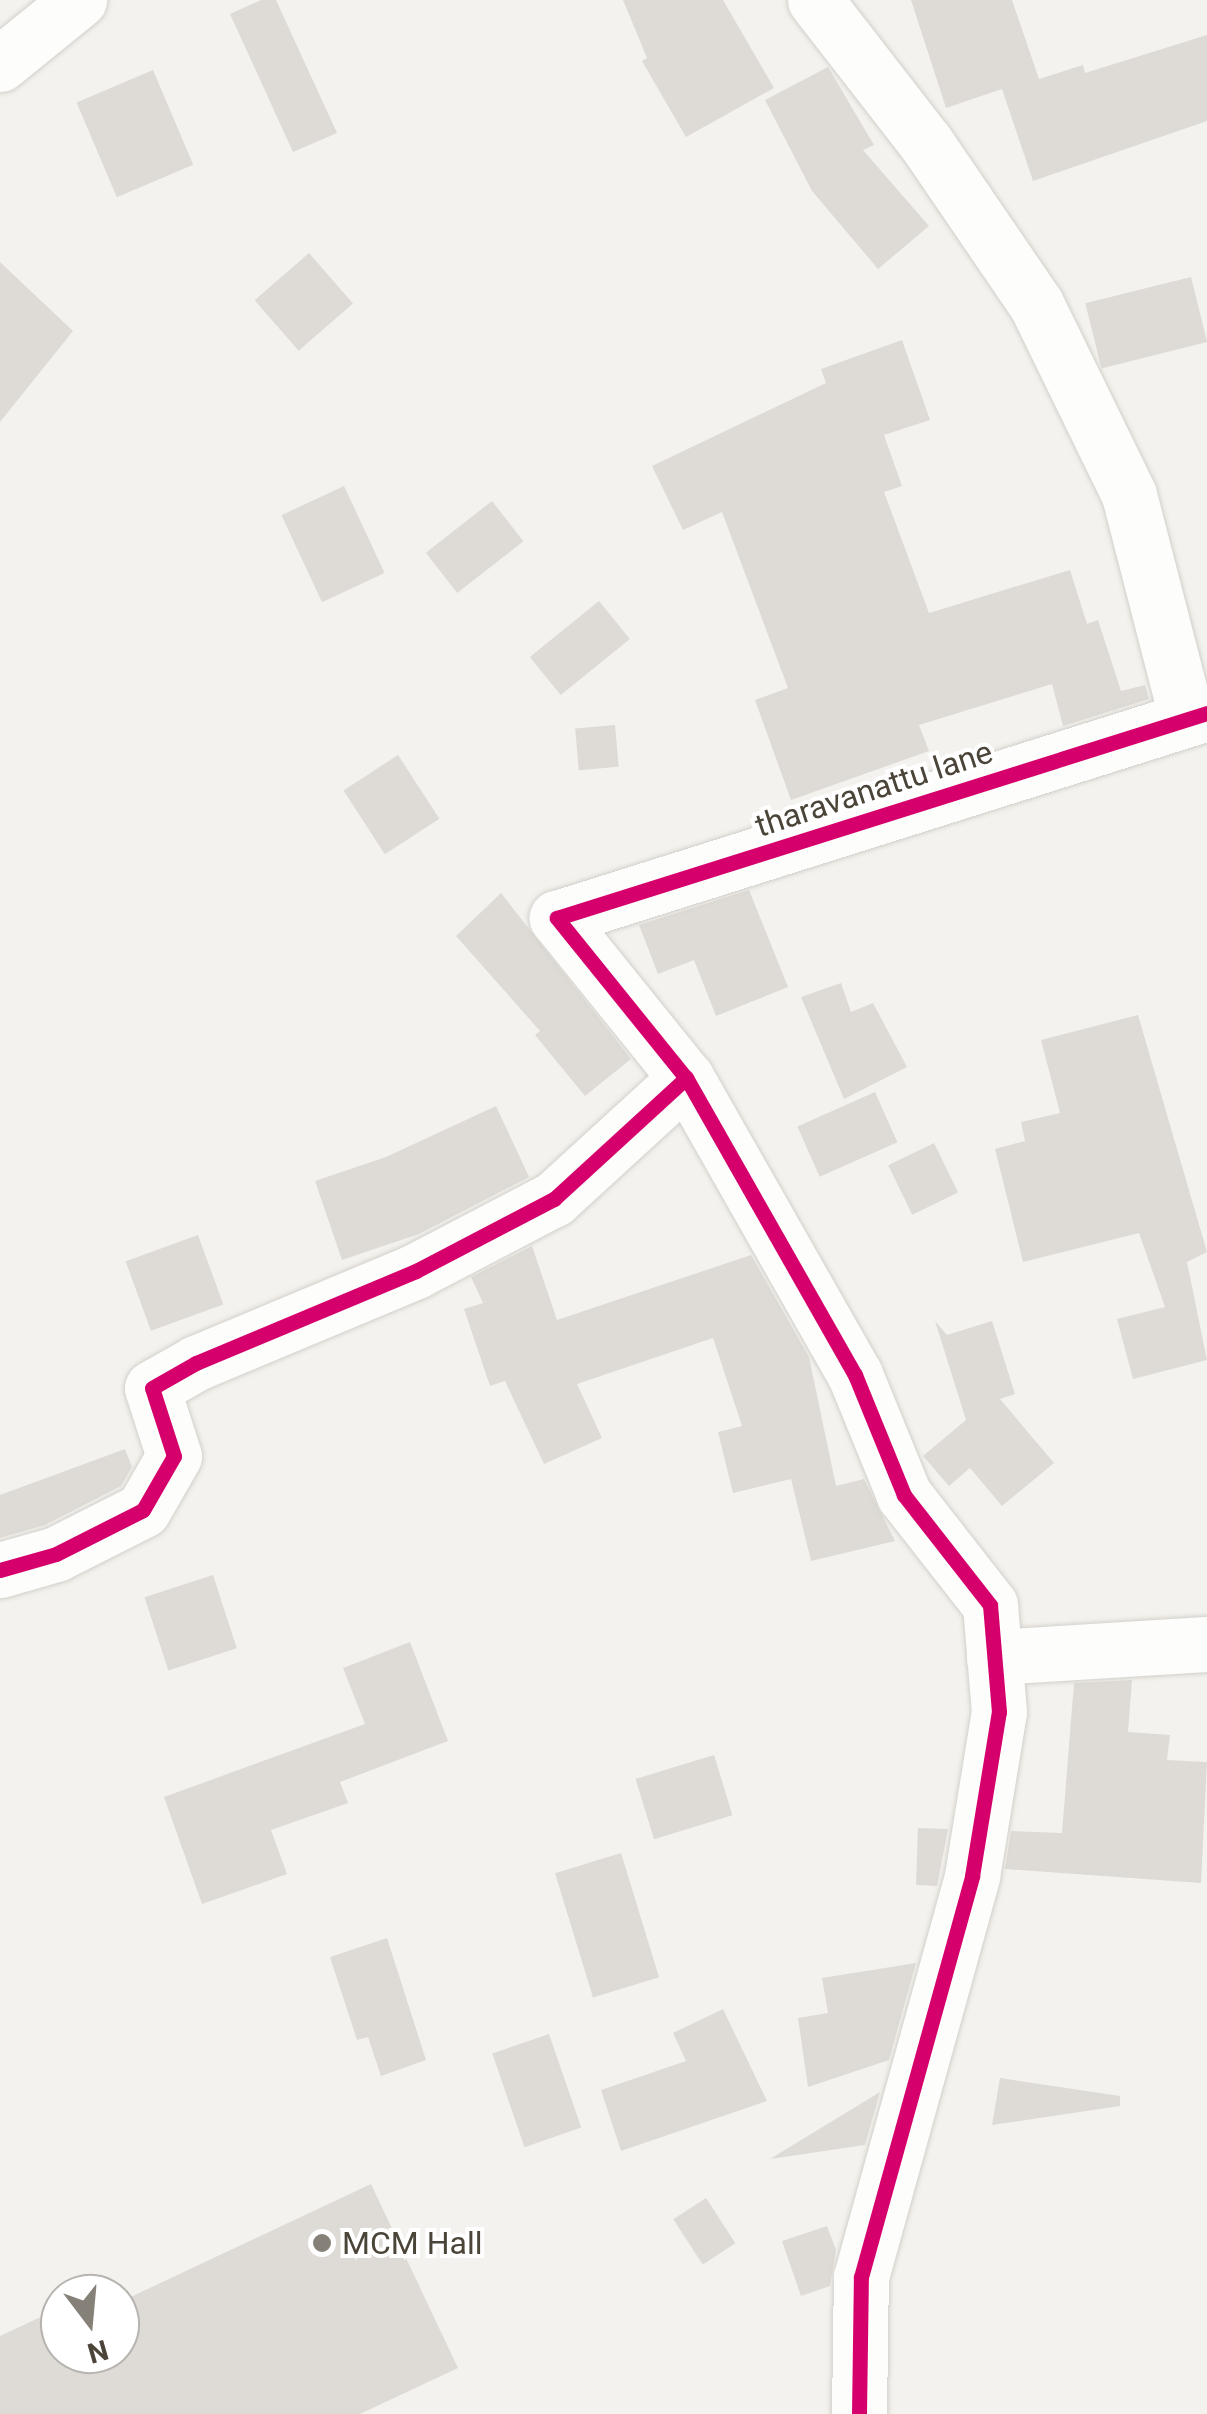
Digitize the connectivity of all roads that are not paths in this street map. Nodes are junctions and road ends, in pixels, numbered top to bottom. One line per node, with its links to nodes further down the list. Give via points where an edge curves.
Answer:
1 (79, 0): 3 (street)
2 (815, 0): 4 (street, via 926,144 1036,304 1129,495)
3 (0, 64)
4 (1197, 716): 5 (street, tharavanattu lane, via 558,918)
5 (686, 1078): 6 (street, via 554,1199 416,1271 196,1363 152,1388 174,1456 143,1510 56,1554); 8 (street, via 855,1376 904,1494 990,1605)
6 (0, 1570)
7 (1207, 1644): 8 (street)
8 (994, 1657): 9 (street, via 999,1712 972,1876 862,2277)
9 (859, 2414)

